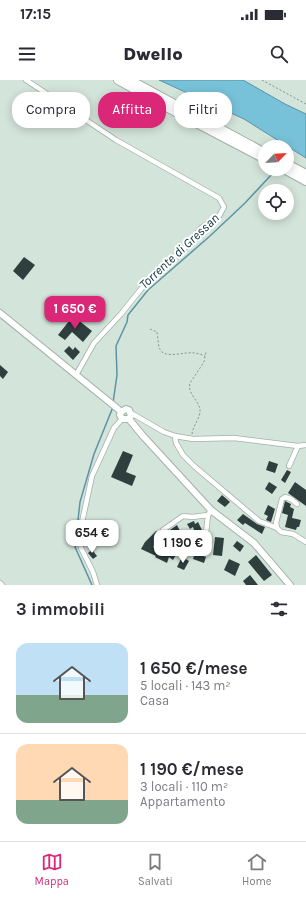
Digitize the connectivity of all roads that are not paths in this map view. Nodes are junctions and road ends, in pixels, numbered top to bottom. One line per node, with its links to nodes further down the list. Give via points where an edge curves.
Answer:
1 (26, 80): 11 (street, via 116,140 219,198 224,207 219,216 201,228 187,246 141,289 94,342)
2 (118, 80): 5 (highway)
3 (130, 80): 4 (highway)
4 (258, 148)
5 (258, 155)
6 (294, 168): 8 (highway)
7 (294, 174): 9 (highway)
8 (306, 174)
9 (306, 181)
10 (0, 313): 11 (main road)
11 (76, 375): 12 (main road)
12 (121, 412): 13 (main road, via 120,415); 13 (main road, via 126,409)
13 (127, 417): 14 (street); 19 (main road); 24 (street, via 114,428 92,476 79,536 81,548)
14 (174, 436): 16 (street, via 193,439 234,438); 20 (street, via 183,455 205,475 259,521)
15 (306, 444): 16 (street)
16 (298, 446): 17 (street)
17 (289, 466)
18 (296, 504): 20 (street, via 291,499 282,499)
19 (210, 512): 21 (street, via 192,517 182,516); 23 (street, via 206,533 191,540); 25 (main road, via 254,544)
20 (277, 528): 22 (street)
21 (163, 530)
22 (306, 542)
23 (182, 555)
24 (97, 585)
25 (290, 585)

